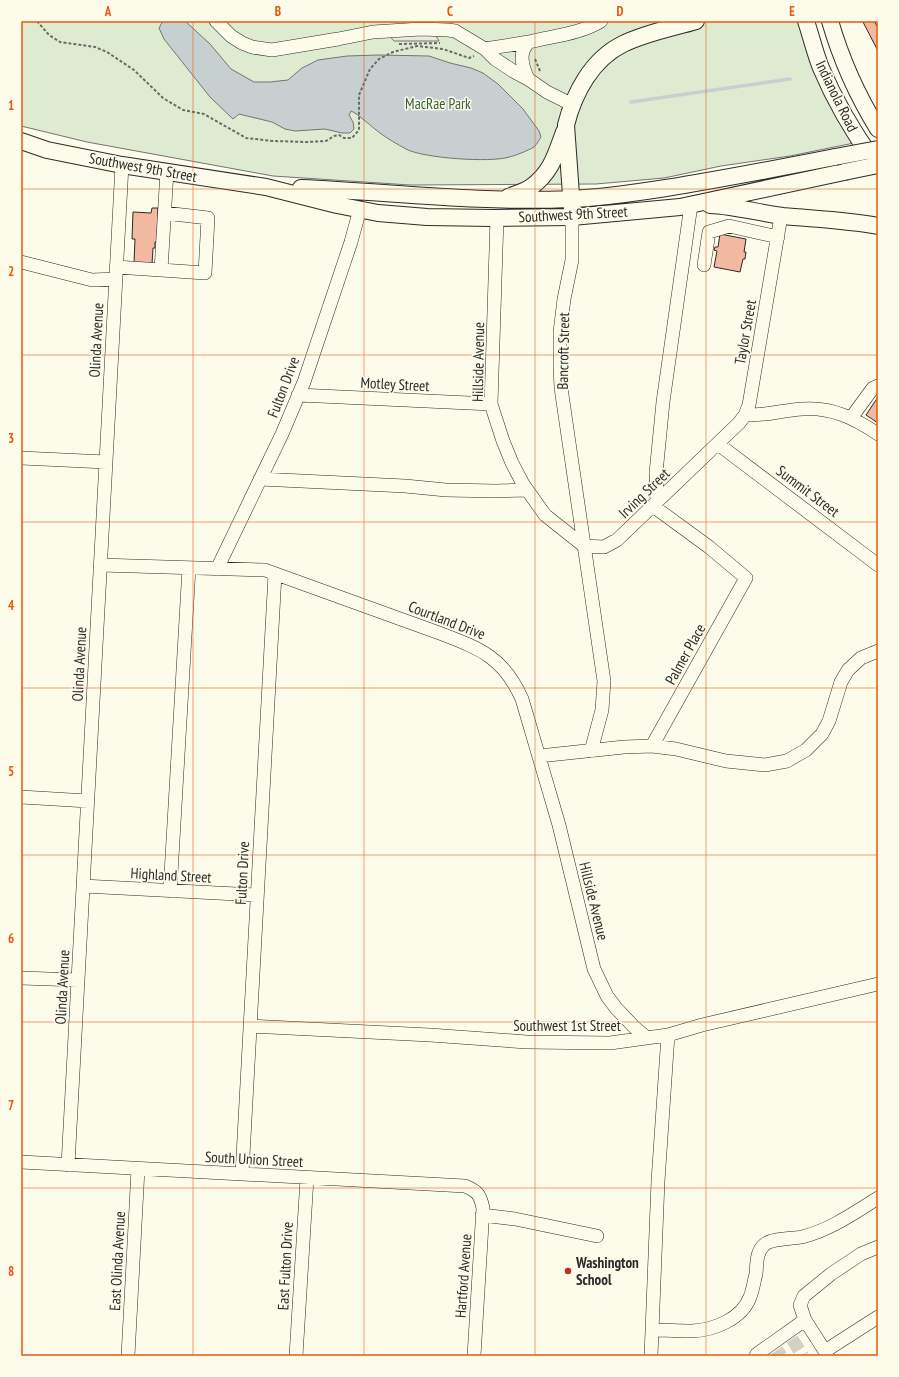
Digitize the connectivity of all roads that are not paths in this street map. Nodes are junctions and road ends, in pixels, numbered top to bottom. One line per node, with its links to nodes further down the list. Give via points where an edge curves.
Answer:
1 (216, 21): 7 (street, via 242,43 272,50 373,32 432,29 455,31)
2 (601, 21): 6 (street, via 580,30)
3 (696, 21): 9 (main road, Bancroft Street, via 636,38 621,45 590,73 577,92)
4 (806, 21): 15 (main road, Indianola Road, via 821,67 839,106)
5 (830, 21): 11 (main road, Indianola Road, via 847,71)
6 (529, 42): 7 (street); 8 (street, via 524,46 521,60)
7 (483, 48): 8 (street, via 512,71)
8 (528, 79): 9 (street)
9 (572, 105): 10 (main road, Bancroft Street)
10 (566, 125): 18 (main road, Bancroft Street); 19 (main road, via 554,160 544,176 530,188 502,200)
11 (878, 129)
12 (21, 141): 14 (main road, Southwest 9th Street, via 47,150)
13 (878, 149): 18 (main road, Southwest 9th Street, bridge, via 628,194)
14 (122, 165): 16 (main road, Southwest 9th Street); 31 (street, Olinda Avenue)
15 (878, 165): 20 (main road, Southwest 9th Street, bridge)
16 (167, 172): 17 (main road, Southwest 9th Street); 22 (street)
17 (266, 186): 19 (main road, Southwest 9th Street); 21 (main road, Southwest 9th Street)
18 (571, 199): 19 (main road, Southwest 9th Street); 24 (main road, Bancroft Street)
19 (472, 200)
20 (694, 204): 23 (main road, via 724,206); 24 (main road, Southwest 9th Street); 43 (street, via 663,402)
21 (360, 209): 25 (main road, Southwest 9th Street, via 426,217); 33 (street, Fulton Drive)
22 (165, 213): 30 (street); 30 (street, via 208,218 205,273)
23 (781, 216): 26 (main road); 27 (street, Taylor Street)
24 (572, 217): 25 (main road, Southwest 9th Street); 44 (street, Bancroft Street, via 572,260 560,332 560,366)
25 (497, 218): 34 (street, Hillside Avenue)
26 (878, 226)
27 (778, 237): 29 (street, via 729,226 709,232); 35 (street, Taylor Street, via 749,405)
28 (21, 262): 31 (street, via 92,280)
29 (704, 265)
30 (161, 270): 31 (street)
31 (116, 273): 40 (street, Olinda Avenue)
32 (878, 386): 36 (street, via 873,388)
33 (298, 396): 34 (street, Motley Street); 41 (street, Fulton Drive)
34 (491, 404): 42 (street, Hillside Avenue, via 512,463)
35 (745, 415): 36 (street, via 757,416 811,409 834,412); 38 (street, Taylor Street)
36 (851, 418): 37 (street)
37 (878, 434)
38 (718, 444): 43 (street, Irving Street); 46 (street, Summit Street)
39 (21, 458): 40 (street)
40 (106, 462): 45 (street, Olinda Avenue)
41 (260, 479): 42 (street, via 446,490); 48 (street, Fulton Drive)
42 (527, 490): 44 (street, Hillside Avenue, via 545,515)
43 (655, 504): 44 (street, Irving Street, via 617,540 604,547); 51 (street, Palmer Place, via 746,578)
44 (584, 546): 52 (street, Bancroft Street, via 604,681 602,710)
45 (100, 565): 47 (street, Courtland Drive); 55 (street, Olinda Avenue)
46 (878, 565)
47 (188, 568): 48 (street, Courtland Drive); 57 (street)
48 (217, 569): 49 (street, Courtland Drive, via 265,570)
49 (275, 574): 53 (street, Courtland Drive, via 469,644 486,653 506,671 517,686); 58 (street, Fulton Drive)
50 (878, 651): 51 (street, via 861,658 848,670 822,734 806,750 787,761 766,765 726,761)
51 (652, 746): 52 (street)
52 (591, 751): 53 (street)
53 (539, 756): 64 (street, Hillside Avenue, via 559,825 594,969 616,1008)
54 (21, 797): 55 (street)
55 (88, 801): 56 (street, Olinda Avenue)
56 (83, 886): 57 (street, Highland Street); 60 (street, Olinda Avenue)
57 (170, 891): 58 (street, Highland Street)
58 (257, 895): 62 (street, Fulton Drive)
59 (21, 978): 60 (street)
60 (78, 980): 66 (street, Olinda Avenue)
61 (878, 984): 63 (street, Southwest 1st Street)
62 (250, 1026): 64 (street, Southwest 1st Street, via 527,1042 610,1043); 68 (street, Fulton Drive)
63 (668, 1035): 64 (street, Southwest 1st Street); 77 (street, via 658,1181)
64 (647, 1038)
65 (21, 1162): 66 (street, South Union Street)
66 (68, 1165): 67 (street, South Union Street)
67 (138, 1169): 68 (street, South Union Street); 79 (street, East Olinda Avenue)
68 (242, 1174): 69 (street, South Union Street)
69 (307, 1178): 70 (street, South Union Street, via 464,1186 474,1190); 80 (street, East Fulton Drive)
70 (481, 1198): 72 (street, Hartford Avenue)
71 (878, 1198): 77 (street, via 818,1232 770,1241 764,1245 758,1254 750,1298 731,1319 717,1326 694,1331)
72 (482, 1215): 73 (street, via 516,1219); 81 (street, Hartford Avenue)
73 (597, 1236)
74 (878, 1248): 76 (street, via 861,1254 804,1296 800,1305)
75 (878, 1318): 78 (street)
76 (805, 1320): 78 (street); 83 (street, via 790,1336)
77 (653, 1330): 82 (street)
78 (827, 1354)
79 (128, 1356)
80 (296, 1356)
81 (474, 1356)
82 (651, 1356)
83 (756, 1356)

